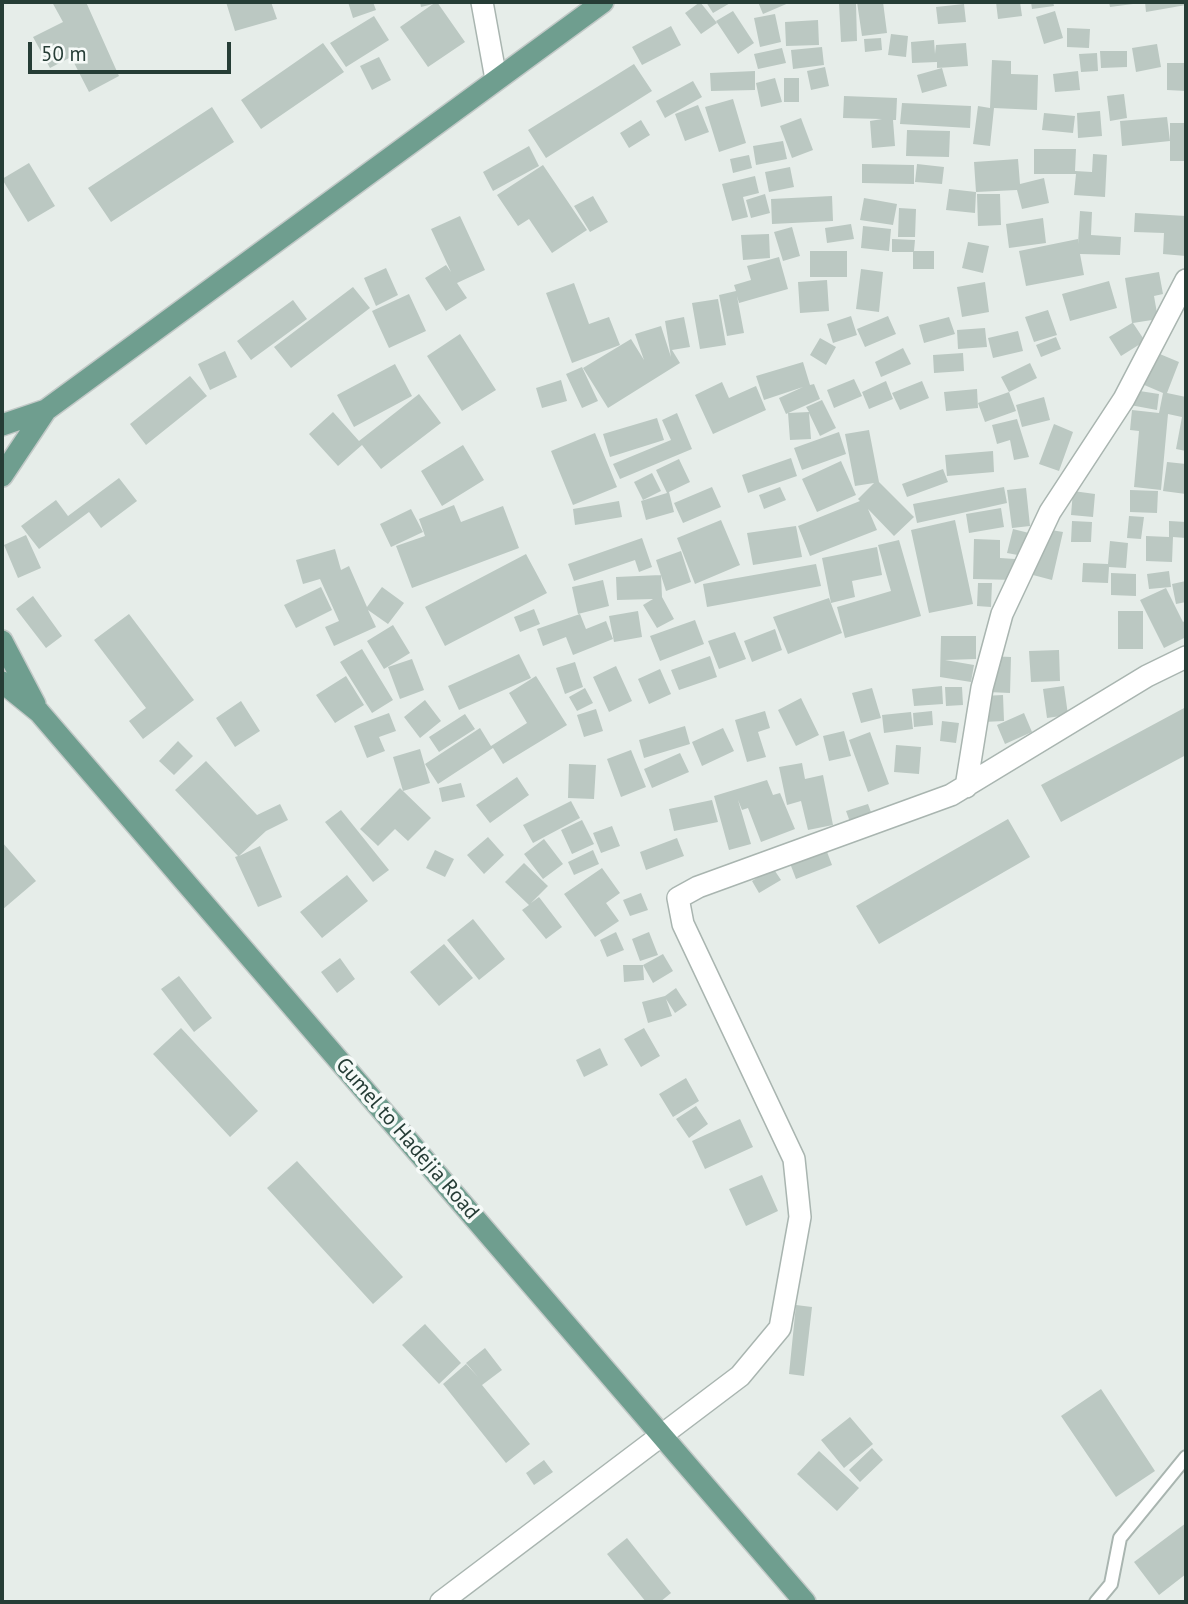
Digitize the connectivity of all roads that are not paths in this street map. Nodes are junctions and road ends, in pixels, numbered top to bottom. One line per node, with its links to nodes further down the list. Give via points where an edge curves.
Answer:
1 (482, 2): 3 (street)
2 (603, 2): 3 (main road)
3 (496, 79): 5 (main road)
4 (1186, 280): 12 (street, via 1124,399 1050,512 1002,614 982,688)
5 (46, 410): 6 (main road); 7 (main road)
6 (2, 425)
7 (2, 476)
8 (2, 642): 11 (main road)
9 (1186, 657): 12 (street, via 1147,676)
10 (2, 682): 11 (main road, Gumel to Hadejia Road)
11 (39, 712): 13 (main road, Gumel to Hadejia Road)
12 (967, 787): 13 (street, via 678,898 683,924 794,1159 800,1217 780,1328 740,1376)
13 (662, 1436): 15 (street); 16 (main road, Gumel to Hadejia Road)
14 (1186, 1457): 17 (lane, via 1120,1538 1111,1584)
15 (441, 1602)
16 (805, 1602)
17 (1096, 1602)

